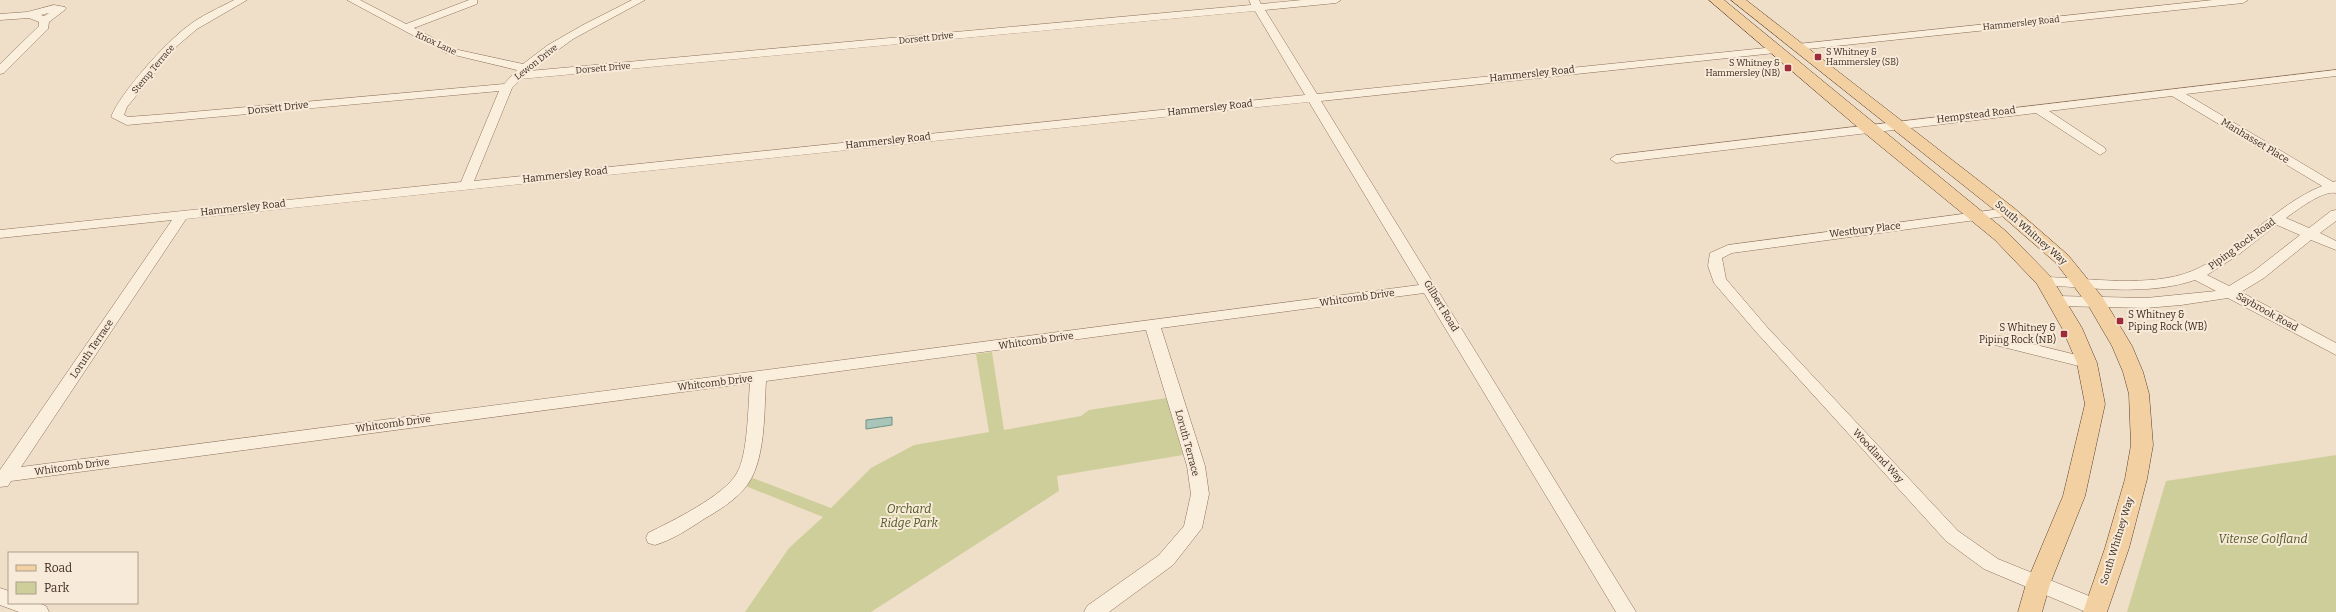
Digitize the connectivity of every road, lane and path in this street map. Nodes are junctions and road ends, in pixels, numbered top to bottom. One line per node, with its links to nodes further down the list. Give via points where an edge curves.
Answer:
1 (242, 0): 25 (street, Stemp Terrace, via 193,27 173,44 121,106 117,117)
2 (352, 0): 14 (street, Knox Lane)
3 (640, 0): 17 (street, Lewon Drive, via 560,42)
4 (1336, 0): 10 (street, Dorsett Drive)
5 (1716, 0): 16 (main road)
6 (1722, 0): 15 (main road, via 1780,42)
7 (1738, 0): 15 (main road, South Whitney Way)
8 (2243, 0): 15 (street, Hammersley Road)
9 (473, 2): 14 (street)
10 (1256, 4): 20 (street, Dorsett Drive); 23 (street, Gilbert Road)
11 (26, 15): 12 (street); 13 (street); 13 (street, via 54,8 61,9)
12 (0, 17)
13 (41, 19): 18 (street, via 44,27)
14 (405, 28): 17 (street, Knox Lane, via 450,51)
15 (1798, 47): 26 (main road, South Whitney Way)
16 (1776, 50): 23 (street, Hammersley Road); 27 (main road)
17 (526, 68): 20 (street, Lewon Drive)
18 (0, 71)
19 (2336, 73): 22 (street, Hempstead Road)
20 (516, 76): 21 (street, Lewon Drive)
21 (507, 87): 25 (street, Dorsett Drive, via 180,117 127,121); 30 (street, Lewon Drive)
22 (2174, 92): 24 (street, Hempstead Road); 31 (street, Manhasset Place)
23 (1313, 97): 30 (street, Hammersley Road); 44 (street, Gilbert Road)
24 (2037, 108): 26 (street, Hempstead Road); 28 (street)
25 (122, 119)
26 (1897, 124): 27 (street, Hempstead Road); 32 (main road, South Whitney Way)
27 (1868, 128): 29 (street, Hempstead Road); 35 (main road)
28 (2100, 151)
29 (1616, 159)
30 (466, 185): 34 (street, Hammersley Road)
31 (2334, 187): 36 (street, Piping Rock Road, via 2312,193)
32 (2008, 212): 35 (street, Westbury Place); 43 (main road, South Whitney Way, via 2062,259)
33 (2336, 214): 38 (street)
34 (182, 215): 37 (street, Hammersley Road); 53 (street, Loruth Terrace)
35 (1978, 215): 40 (street, Westbury Place, via 1758,244); 42 (main road, via 2002,236)
36 (2276, 219): 38 (street); 41 (street, Piping Rock Road, via 2231,254)
37 (0, 234)
38 (2308, 234): 39 (street); 45 (street, via 2254,278)
39 (2336, 246)
40 (1723, 251): 55 (street, Woodland Way, via 1715,256 1714,266 1719,280 1952,536 1991,564)
41 (2197, 275): 43 (street, Piping Rock Road, via 2173,281 2141,283); 45 (street, Saybrook Road)
42 (2044, 281): 43 (street, Piping Rock Road); 46 (main road)
43 (2082, 282): 47 (main road, South Whitney Way)
44 (1429, 288): 48 (street, Whitcomb Drive); 60 (street, Gilbert Road)
45 (2230, 292): 47 (street, via 2192,300 2153,304); 50 (street, Saybrook Road)
46 (2057, 301): 47 (street); 51 (main road)
47 (2096, 302): 57 (main road, South Whitney Way, via 2122,346 2133,372 2139,394 2142,445 2117,548)
48 (1152, 325): 52 (street, Whitcomb Drive); 59 (street, Loruth Terrace, via 1196,466 1200,494 1193,528 1166,560)
49 (2000, 341): 51 (street)
50 (2336, 350)
51 (2087, 363): 55 (main road, via 2095,404 2085,452 2074,496)
52 (758, 378): 53 (street, Whitcomb Drive); 54 (street, via 750,455 745,475 697,516)
53 (2, 478)
54 (654, 538)
55 (2038, 584): 57 (street, Woodland Way); 61 (main road)
56 (19, 604): 58 (street)
57 (2096, 610)
58 (39, 612)
59 (1094, 612)
60 (1626, 612)
61 (2030, 612)

